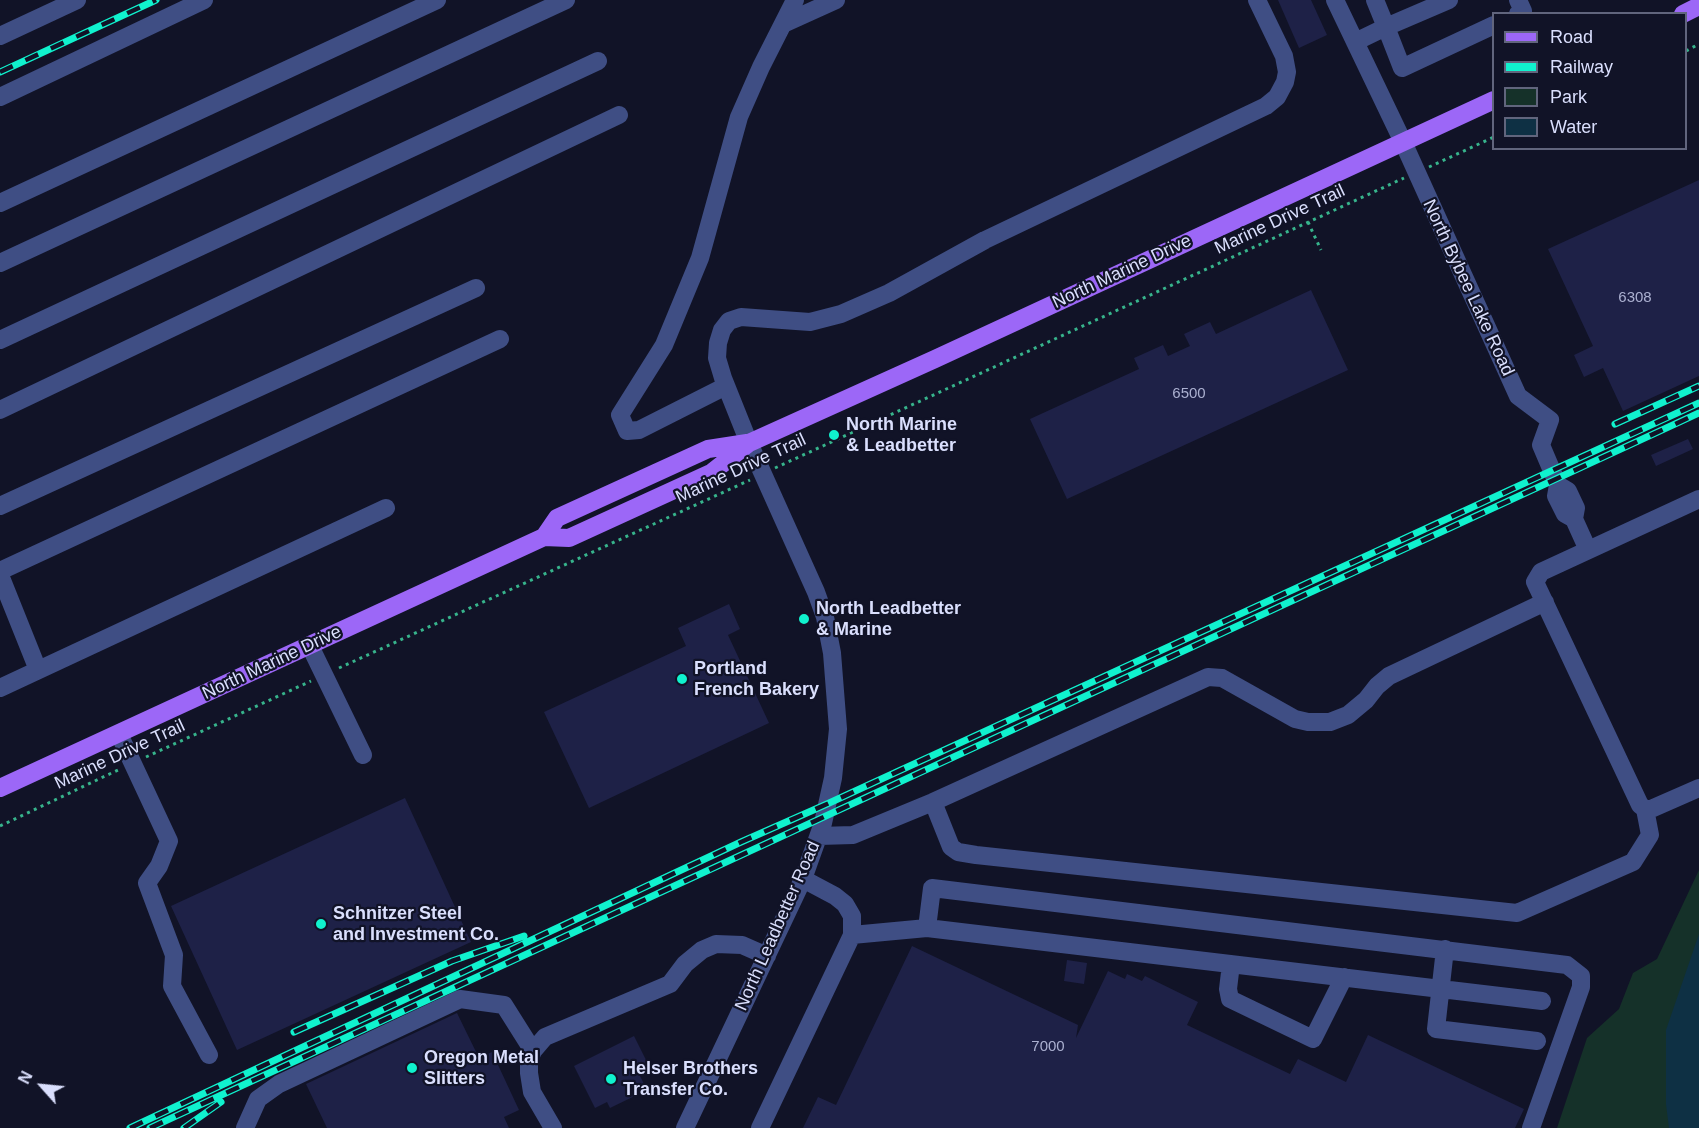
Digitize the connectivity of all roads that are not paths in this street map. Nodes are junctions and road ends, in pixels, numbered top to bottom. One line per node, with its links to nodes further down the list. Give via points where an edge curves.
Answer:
1 (77, 0): 14 (street)
2 (204, 0): 17 (street)
3 (437, 0): 21 (street)
4 (566, 0): 22 (street)
5 (795, 0): 11 (street)
6 (836, 0): 11 (street)
7 (1257, 0): 26 (street, North Leadbetter Road, via 1284,56 1287,72 1277,97 1266,106 841,314 810,322 741,317 729,321 722,330 717,358)
8 (1335, 0): 15 (street, North Bybee Lake Road)
9 (1376, 0): 13 (street)
10 (1449, 0): 13 (street)
11 (783, 24): 26 (street, via 739,117 700,258 664,345 620,415 627,430 639,430)
12 (1492, 26): 13 (street, via 1402,68)
13 (1386, 27): 15 (street)
14 (0, 36)
15 (1355, 42): 20 (street, North Bybee Lake Road)
16 (598, 61): 25 (street)
17 (0, 97)
18 (1492, 101): 20 (main road, North Marine Drive)
19 (619, 115): 27 (street)
20 (1402, 142): 28 (main road, North Marine Drive); 32 (street, North Bybee Lake Road, via 1518,396 1550,420 1541,446 1558,485 1556,496 1565,514 1574,519)
21 (0, 203)
22 (0, 263)
23 (476, 288): 30 (street)
24 (500, 339): 33 (street)
25 (0, 340)
26 (726, 386): 28 (street, North Leadbetter Road)
27 (0, 410)
28 (749, 442): 35 (main road, North Marine Drive, via 708,449 557,518 544,537); 44 (street, North Leadbetter Road, via 816,592 832,653 837,737 833,778)
29 (1699, 499): 32 (street)
30 (0, 506)
31 (386, 508): 36 (street)
32 (1588, 549): 34 (street, via 1541,572 1535,582)
33 (0, 573): 36 (street)
34 (1545, 602): 42 (street, via 1389,676 1348,715 1330,723 1295,719 1222,678 1208,677); 43 (street)
35 (310, 646): 38 (main road, North Marine Drive); 39 (street)
36 (38, 670): 37 (street)
37 (0, 688)
38 (119, 734): 40 (main road, North Marine Drive); 56 (street, via 169,842 147,882 174,955 172,986)
39 (363, 755)
40 (0, 788)
41 (1699, 788): 43 (street)
42 (933, 802): 43 (street, via 951,847 958,852 1517,913 1633,862 1650,835); 44 (street, via 853,835)
43 (1645, 809)
44 (819, 836): 45 (street, North Leadbetter Road)
45 (803, 879): 47 (street, via 844,904 852,916); 49 (street, North Leadbetter Road)
46 (927, 928): 47 (street); 48 (street, via 932,888); 50 (street)
47 (852, 935): 60 (street)
48 (1445, 950): 52 (street); 61 (street, via 1567,965 1581,976 1581,987)
49 (767, 956): 55 (street, via 742,945 716,944 685,964 670,984 545,1038); 59 (street, North Leadbetter Road)
50 (1231, 964): 51 (street); 51 (street, via 1230,999 1313,1039)
51 (1344, 977): 52 (street)
52 (1441, 989): 53 (street); 54 (street, via 1436,1029)
53 (1542, 1001)
54 (1537, 1041)
55 (533, 1051): 57 (street, via 504,1005 460,999 279,1084 258,1099); 58 (street, via 529,1061 532,1092)
56 (209, 1055)
57 (245, 1128)
58 (553, 1128)
59 (685, 1128)
60 (760, 1128)
61 (1531, 1128)

